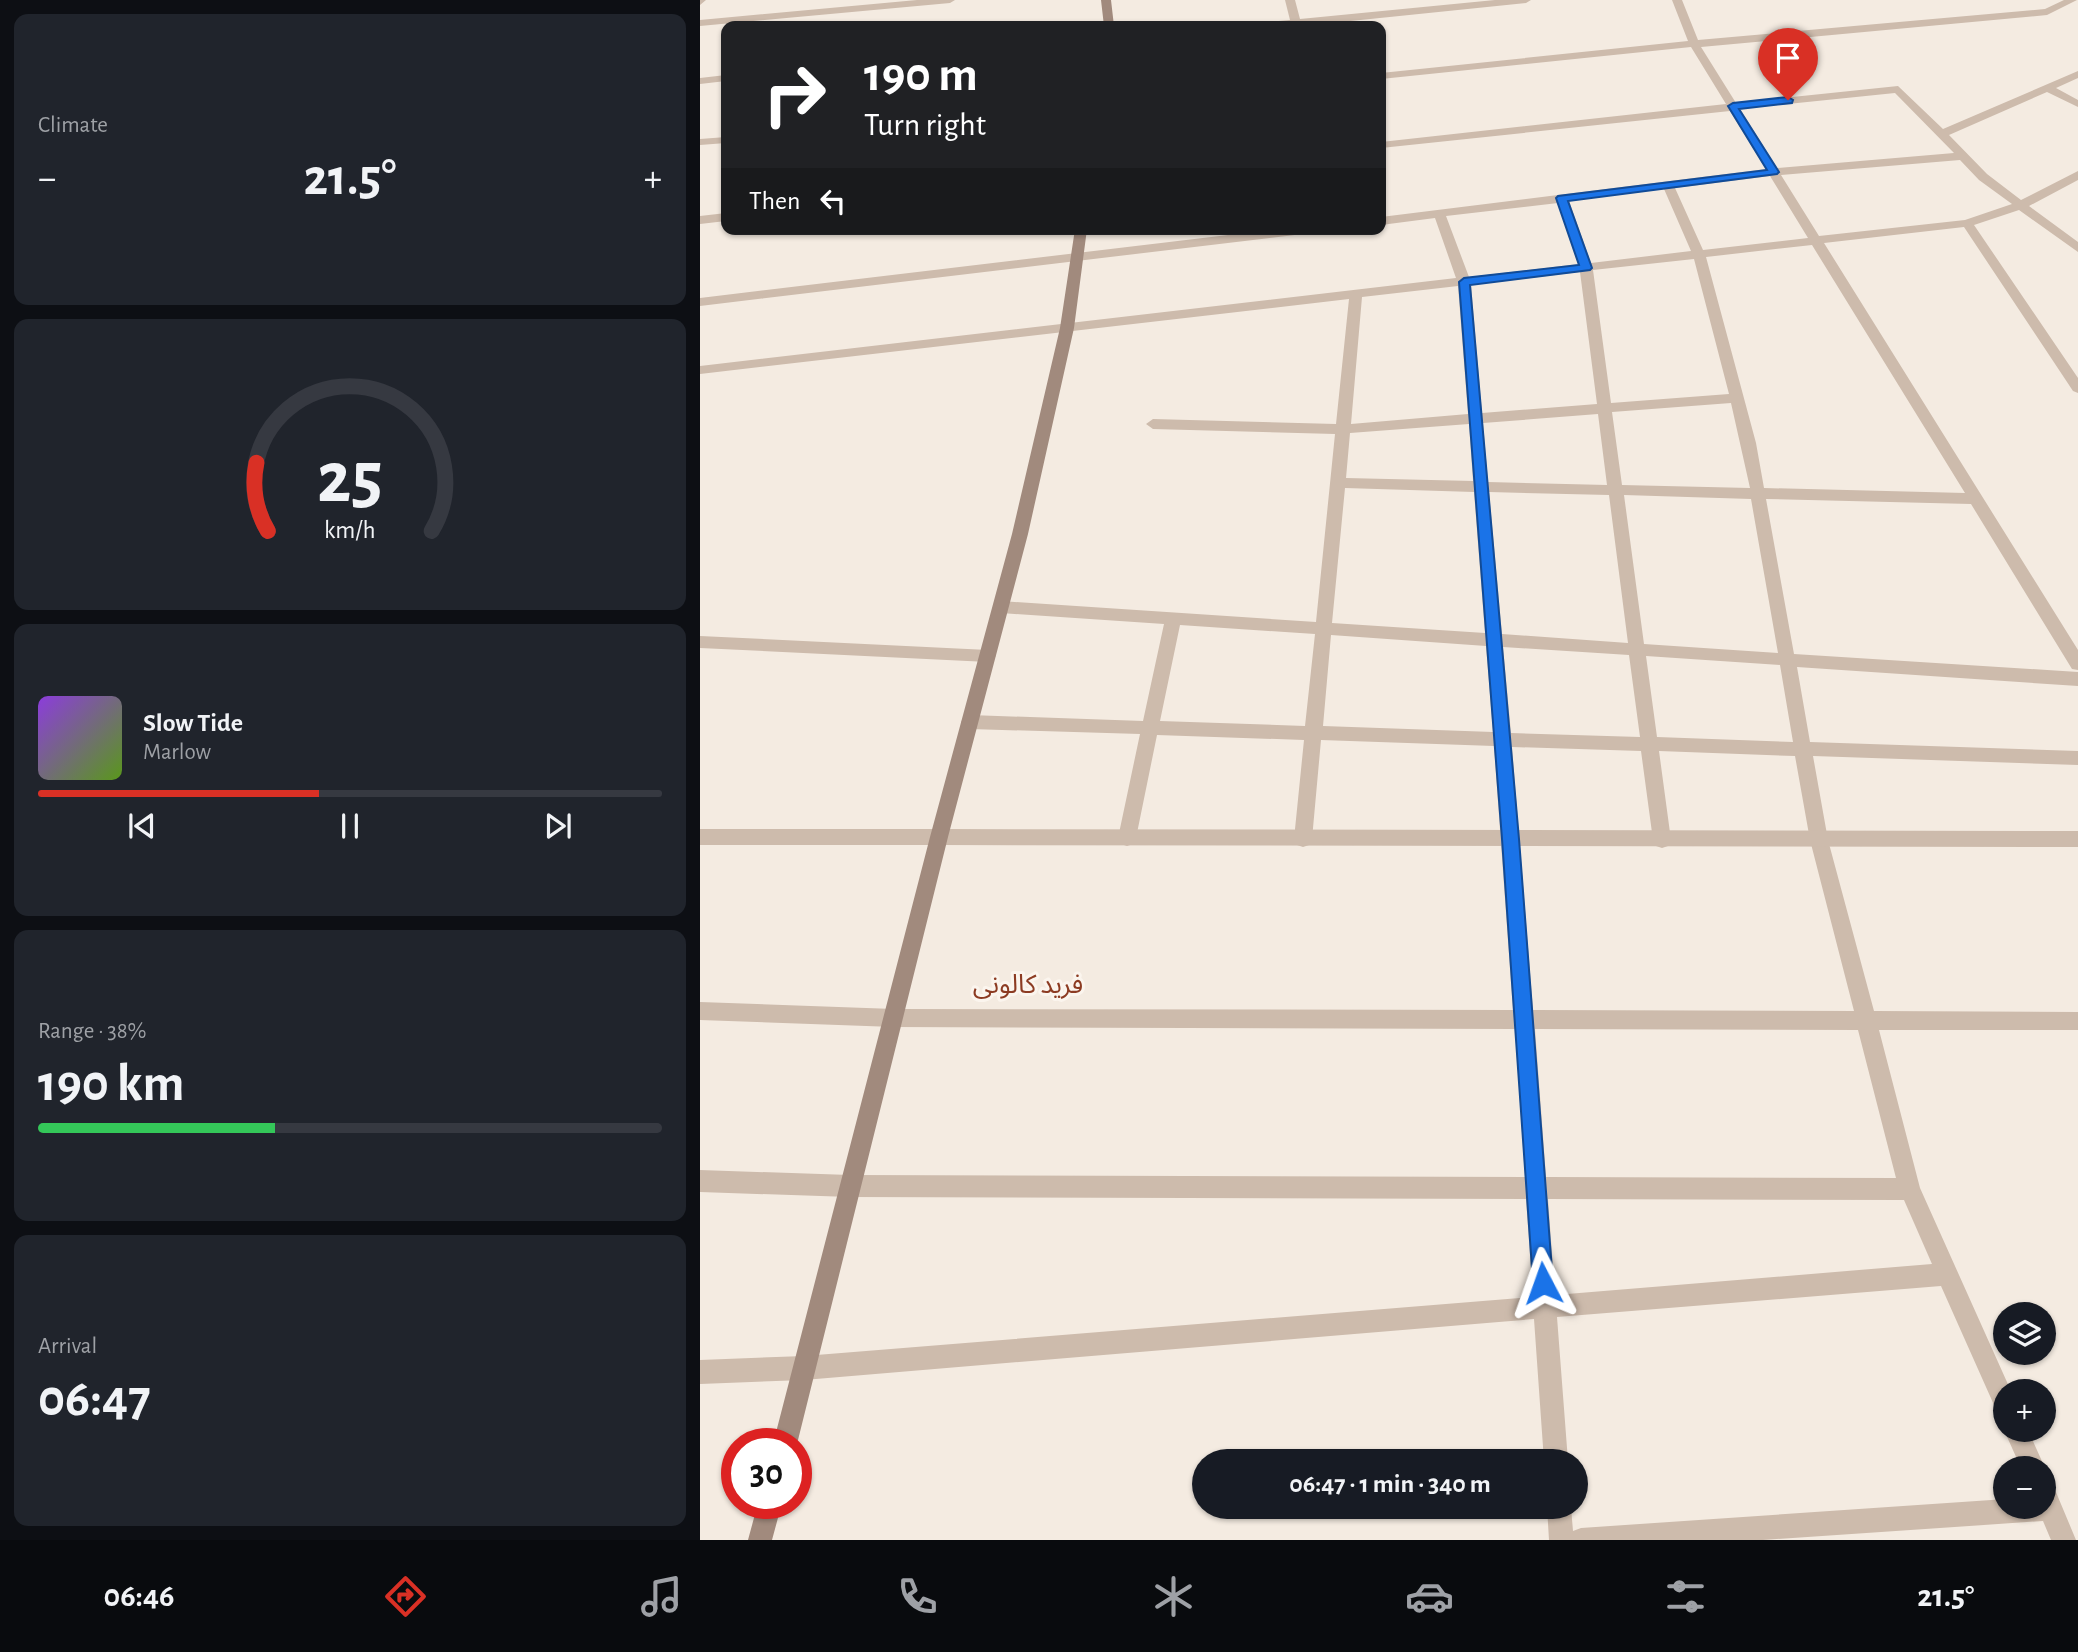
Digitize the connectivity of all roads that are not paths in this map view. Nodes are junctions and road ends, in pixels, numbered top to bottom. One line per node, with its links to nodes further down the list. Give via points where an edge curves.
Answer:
1 (950, 0): 8 (street)
2 (1105, 0): 9 (main road)
3 (1290, 0): 10 (street)
4 (1526, 0): 11 (street)
5 (1677, 0): 13 (street)
6 (2072, 0): 13 (street, via 2047,12)
7 (721, 21): 12 (street)
8 (722, 21)
9 (1109, 21)
10 (1295, 21)
11 (1325, 21)
12 (700, 23)
13 (1694, 44): 15 (street); 20 (street)
14 (2078, 74): 18 (street)
15 (1386, 75)
16 (721, 79): 17 (street)
17 (700, 81)
18 (2048, 88): 19 (street); 21 (street)
19 (2078, 104)
20 (1733, 106): 21 (street, via 1898,89); 24 (street); 26 (street)
21 (1941, 134): 25 (street)
22 (721, 140): 23 (street)
23 (700, 142)
24 (1386, 144)
25 (1962, 156): 26 (street); 30 (street)
26 (1774, 172): 28 (street); 38 (street)
27 (2078, 175): 30 (street)
28 (1668, 185): 29 (street); 40 (street)
29 (1562, 198): 31 (street); 42 (street)
30 (2021, 205): 35 (street); 39 (street)
31 (1439, 214): 34 (street); 43 (street)
32 (721, 218): 33 (street)
33 (700, 220)
34 (1386, 220)
35 (1967, 223): 38 (street); 48 (street)
36 (1080, 235): 41 (main road)
37 (1261, 235): 41 (street)
38 (1816, 241): 40 (street); 58 (street)
39 (2078, 248)
40 (1699, 255): 42 (street); 49 (street)
41 (1076, 257): 45 (street); 46 (main road)
42 (1586, 268): 43 (street); 50 (street)
43 (1464, 282): 44 (street); 51 (street)
44 (1356, 295): 46 (street); 53 (street)
45 (700, 302)
46 (1067, 328): 47 (street); 59 (main road)
47 (700, 370)
48 (2078, 388)
49 (1737, 398): 50 (street); 57 (street)
50 (1605, 408): 51 (street); 56 (street)
51 (1476, 419): 53 (street); 55 (street)
52 (1153, 424): 53 (street)
53 (1342, 429): 54 (street)
54 (1337, 483): 55 (street); 61 (street)
55 (1482, 487): 56 (street); 62 (street)
56 (1615, 490): 57 (street); 64 (street)
57 (1758, 494): 58 (street); 66 (street)
58 (1976, 499): 67 (street)
59 (1001, 607): 60 (street); 65 (main road)
60 (1173, 618): 61 (street); 70 (street)
61 (1324, 628): 62 (street); 71 (street)
62 (1494, 639): 64 (street); 72 (street)
63 (700, 642): 65 (street)
64 (1636, 649): 66 (street); 73 (street)
65 (988, 656): 69 (main road)
66 (1787, 659): 68 (street); 74 (street)
67 (2078, 664)
68 (2078, 679)
69 (970, 722): 70 (street); 77 (main road)
70 (1150, 728): 71 (street); 78 (street)
71 (1313, 733): 72 (street); 79 (street)
72 (1502, 740): 73 (street); 80 (street)
73 (1649, 744): 74 (street); 82 (street)
74 (1803, 749): 75 (street); 83 (street)
75 (2078, 758)
76 (700, 837): 77 (street)
77 (939, 837): 78 (street); 85 (main road)
78 (1127, 838): 79 (street)
79 (1303, 839): 80 (street)
80 (1511, 839): 82 (street); 86 (street)
81 (2078, 839): 83 (street)
82 (1662, 840): 83 (street)
83 (1819, 840): 87 (street)
84 (700, 1011): 85 (street)
85 (894, 1018): 86 (street); 90 (main road)
86 (1524, 1019): 87 (street); 91 (street)
87 (1866, 1020): 88 (street); 92 (street)
88 (2078, 1021)
89 (700, 1181): 90 (street)
90 (850, 1186): 91 (street); 95 (main road)
91 (1536, 1188): 92 (street); 94 (street)
92 (1910, 1189): 93 (street)
93 (1948, 1274): 94 (street); 97 (street)
94 (1545, 1307): 95 (street); 99 (street)
95 (804, 1368): 96 (street); 98 (main road)
96 (700, 1372)
97 (1994, 1379)
98 (789, 1428)
99 (1555, 1449)
100 (1993, 1506): 106 (street)
101 (766, 1519): 104 (main road)
102 (1560, 1519): 105 (street)
103 (2055, 1519): 107 (street)
104 (761, 1540)
105 (1561, 1540)
106 (1581, 1540)
107 (2064, 1540)

